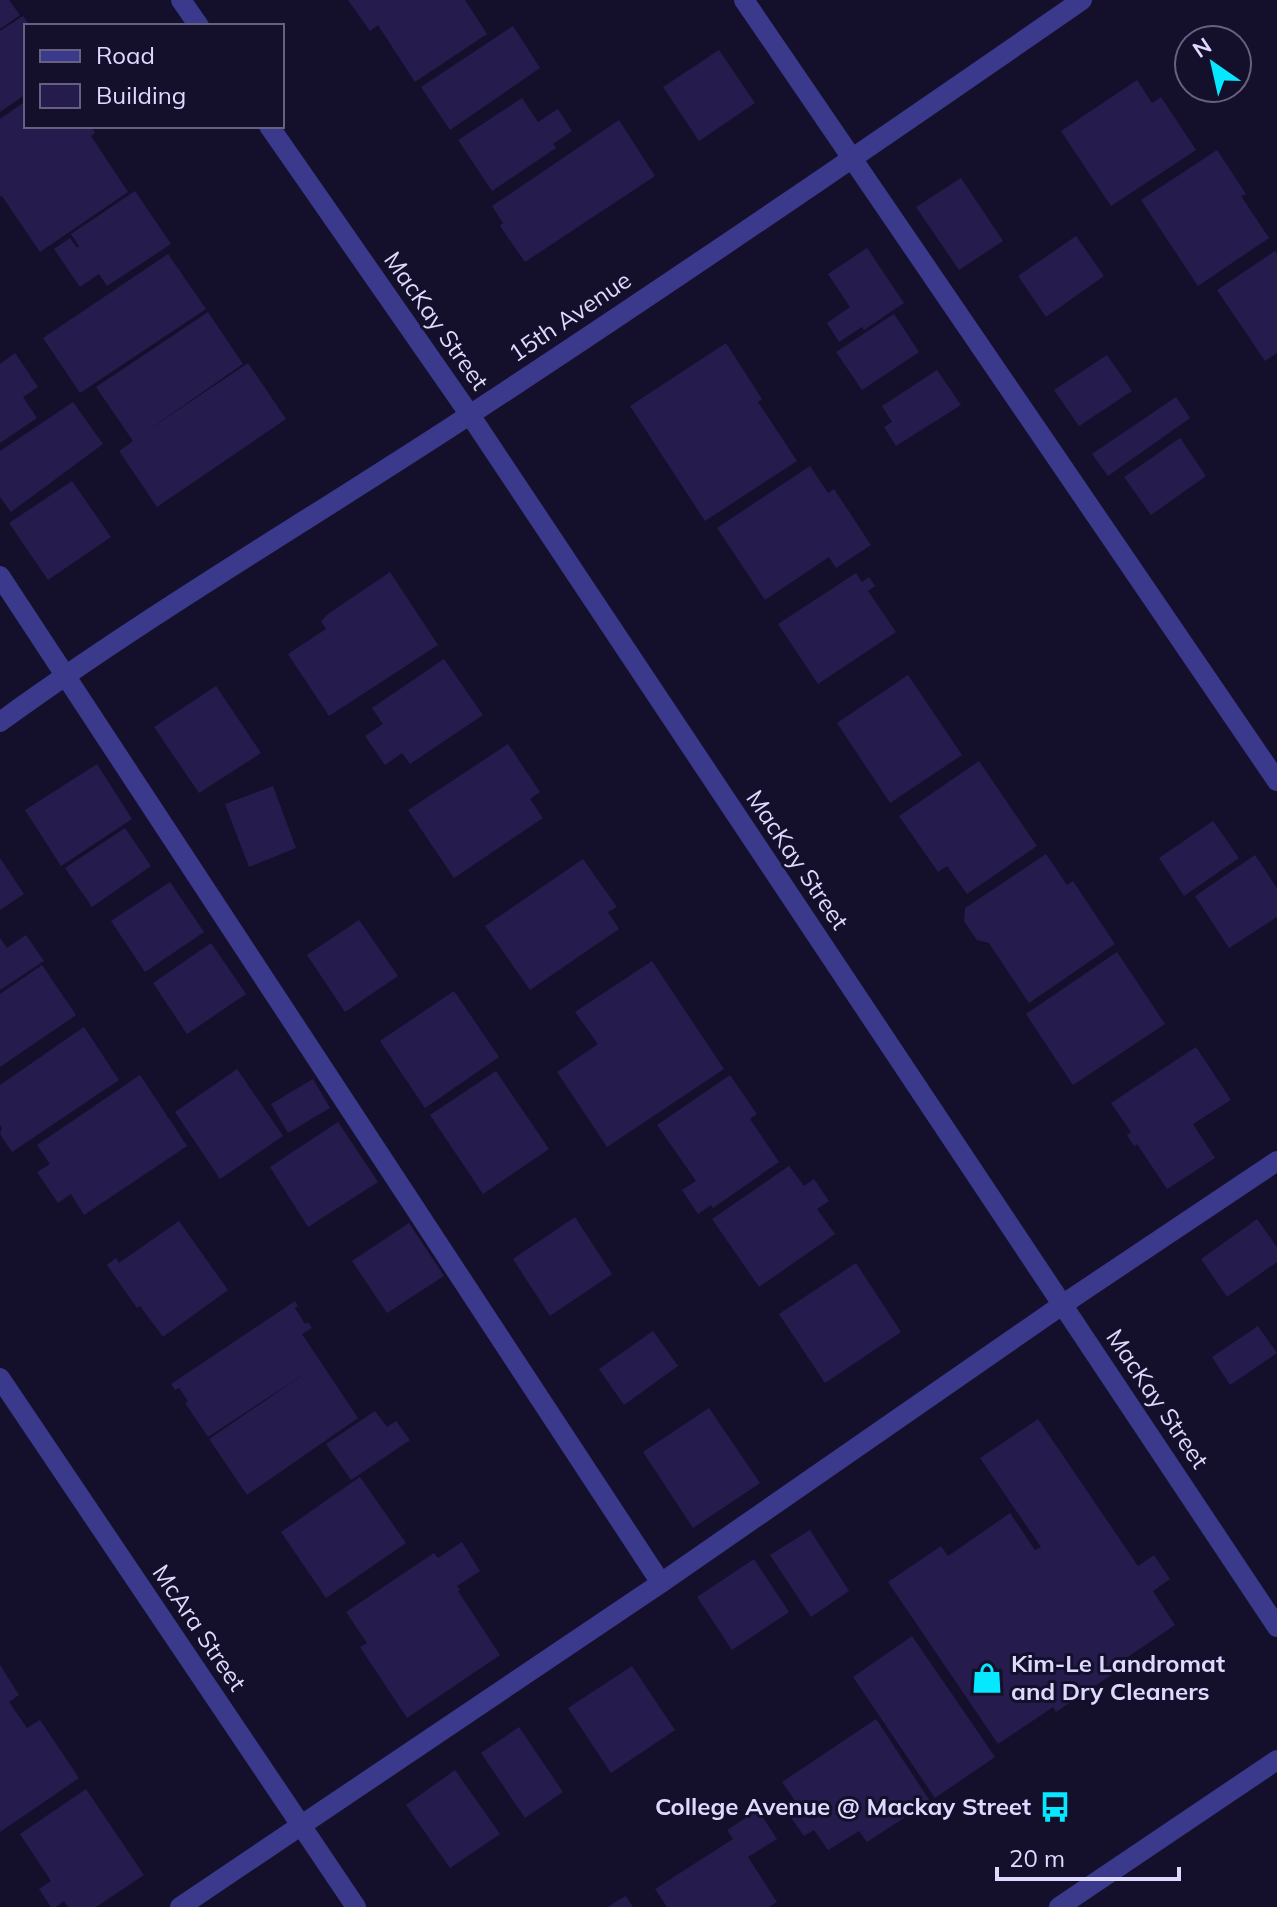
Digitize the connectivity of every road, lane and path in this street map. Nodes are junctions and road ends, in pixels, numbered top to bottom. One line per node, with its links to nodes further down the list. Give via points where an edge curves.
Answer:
1 (181, 0): 4 (street)
2 (744, 0): 6 (street)
3 (1082, 0): 6 (street, 15th Avenue)
4 (198, 24)
5 (270, 128): 7 (street, MacKay Street)
6 (854, 158): 7 (street, 15th Avenue); 11 (street)
7 (470, 415): 9 (street, 15th Avenue); 13 (street, MacKay Street)
8 (0, 576): 9 (street)
9 (66, 674): 10 (street, 15th Avenue); 15 (street)
10 (0, 722)
11 (1277, 781)
12 (1277, 1161): 13 (street)
13 (1062, 1305): 15 (street); 16 (street, MacKay Street)
14 (0, 1378): 18 (street, McAra Street)
15 (661, 1583): 18 (street)
16 (1277, 1627)
17 (1277, 1760): 21 (street)
18 (298, 1825): 19 (street); 20 (street, McAra Street)
19 (180, 1907)
20 (356, 1907)
21 (1059, 1907)

